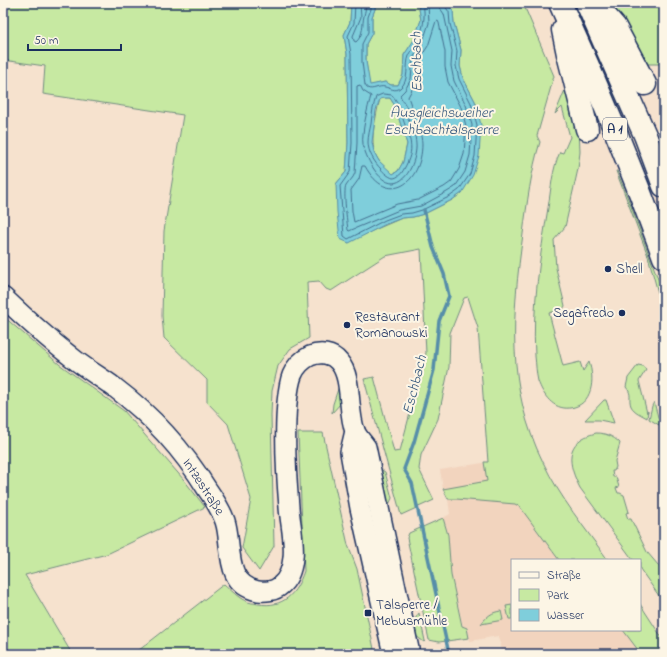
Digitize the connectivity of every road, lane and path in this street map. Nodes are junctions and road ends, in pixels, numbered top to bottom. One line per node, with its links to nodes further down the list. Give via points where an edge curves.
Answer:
1 (559, 3): 5 (highway, via 568,54); 7 (highway, A 1, via 585,57 622,146)
2 (586, 3): 6 (highway, A 1, via 645,135)
3 (594, 3): 4 (highway, via 615,27)
4 (645, 84)
5 (587, 129)
6 (664, 186)
7 (664, 257)
8 (3, 298): 9 (main road, Intzestraße, via 56,346 126,396 168,436 194,470 222,514 236,576 244,584 258,591 277,589 290,573 293,562 285,430 289,386 296,366 317,354 325,354 341,364)
9 (355, 431): 10 (main road, via 350,452); 11 (main road, via 366,447 409,649)
10 (393, 654)
11 (407, 654)

